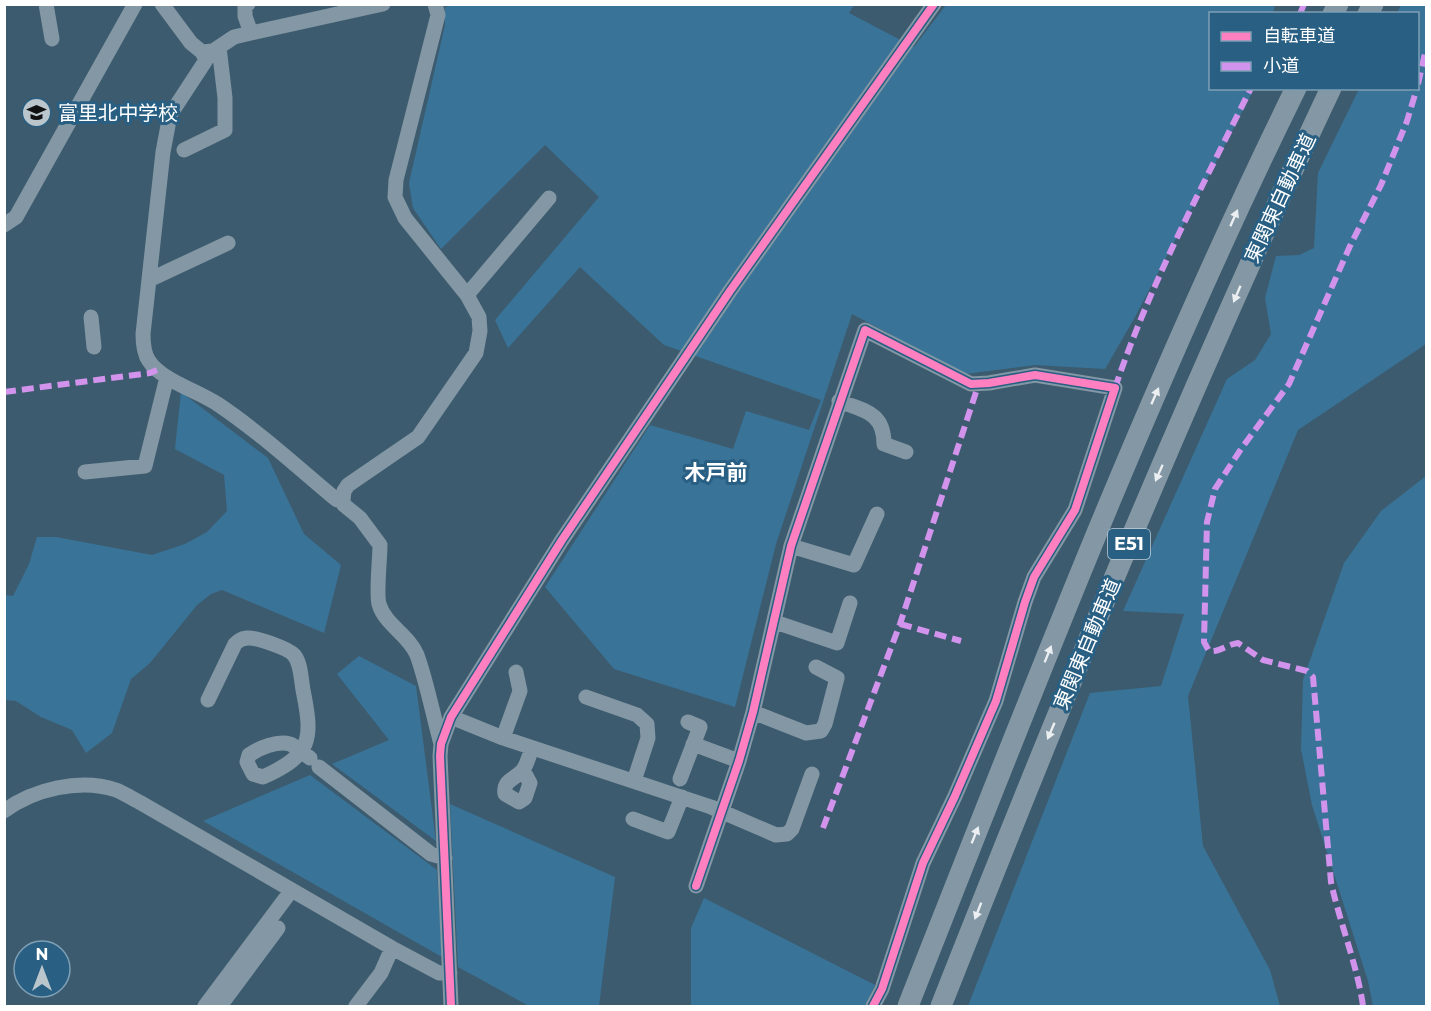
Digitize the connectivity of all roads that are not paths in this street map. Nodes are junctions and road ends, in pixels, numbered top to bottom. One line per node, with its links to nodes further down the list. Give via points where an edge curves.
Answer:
1 (46, 4): 9 (street)
2 (135, 4): 16 (street, via 16,217)
3 (162, 4): 11 (street)
4 (248, 4): 8 (street, via 245,16)
5 (383, 4): 8 (street)
6 (435, 4): 19 (street, via 438,15 390,187 405,218)
7 (934, 4): 36 (street, via 730,291 562,540)
8 (251, 33): 10 (street, via 234,37)
9 (52, 39)
10 (219, 47): 11 (street); 14 (street, via 225,130)
11 (202, 52): 18 (street, via 204,66 170,115)
12 (1295, 90): 62 (highway, 東関東自動車道 / E51, one-way to 12, via 1118,479)
13 (1330, 90): 63 (highway, 東関東自動車道 / E51, one-way to 63, via 1272,212 1136,527)
14 (184, 150)
15 (549, 198): 19 (street)
16 (5, 225)
17 (228, 243): 18 (street)
18 (149, 280): 22 (street, via 145,352 148,361)
19 (467, 295): 26 (street, via 479,317 476,354 418,437 348,485)
20 (91, 317): 21 (street)
21 (94, 347)
22 (167, 377): 25 (street, via 145,466); 26 (street, via 218,404 337,500)
23 (839, 401): 24 (street, via 873,414 884,431 884,444); 28 (street); 61 (street, via 865,330 971,384 1035,375 1115,388 1076,510 1034,577 996,701 923,863)
24 (906, 452)
25 (85, 472)
26 (343, 500): 39 (street, via 381,545 381,610 416,654)
27 (877, 514): 28 (street, via 854,566)
28 (791, 546): 30 (street)
29 (850, 603): 30 (street, via 837,643)
30 (775, 622): 35 (street)
31 (816, 667): 35 (street, via 837,678 821,731 806,733)
32 (516, 672): 38 (street, via 520,691)
33 (586, 697): 46 (street, via 637,715 647,723 648,738)
34 (208, 700): 51 (street, via 239,640 253,638 290,651 298,661 310,733 310,759 431,854)
35 (753, 712): 42 (street)
36 (451, 717): 38 (street); 39 (street)
37 (688, 722): 40 (street, via 700,726)
38 (503, 738): 41 (street)
39 (441, 744): 51 (street)
40 (693, 744): 42 (street); 45 (street)
41 (532, 748): 43 (street); 46 (street)
42 (739, 761): 49 (street)
43 (523, 770)
44 (812, 774): 49 (street, via 787,834 776,835)
45 (680, 778)
46 (634, 781): 47 (street)
47 (682, 797): 49 (street); 50 (street, via 668,832)
48 (4, 811): 53 (street, via 36,794 60,787 115,790)
49 (722, 812): 52 (street)
50 (633, 819)
51 (445, 858): 56 (street)
52 (696, 886)
53 (291, 891): 55 (street); 57 (street)
54 (278, 928): 58 (street)
55 (392, 948): 56 (street, via 439,972); 59 (street, via 381,972)
56 (450, 973): 60 (street)
57 (205, 1006)
58 (219, 1006)
59 (356, 1006)
60 (451, 1006)
61 (873, 1006)
62 (908, 1006)
63 (941, 1006)

